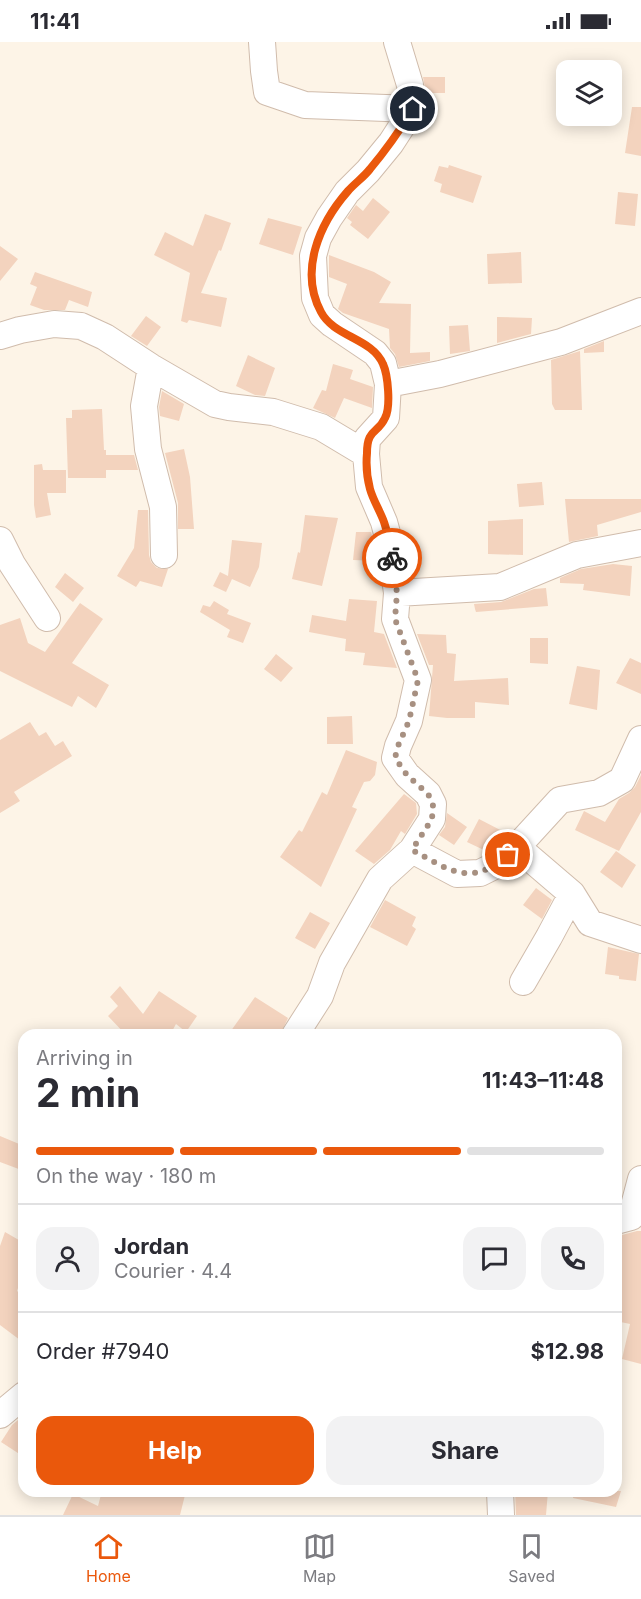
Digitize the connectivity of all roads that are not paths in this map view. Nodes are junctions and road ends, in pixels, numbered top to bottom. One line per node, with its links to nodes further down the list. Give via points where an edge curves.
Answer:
1 (262, 42): 3 (street, via 267,92 305,105)
2 (397, 42): 3 (street)
3 (413, 109): 7 (street, via 391,143 329,218 313,256 315,298 322,315 375,353 383,363)
4 (641, 311): 7 (street, via 561,342)
5 (0, 336): 6 (street, via 54,324 81,326)
6 (151, 367): 8 (street, via 215,404 273,412 321,427); 11 (street, via 144,406 148,449 163,507)
7 (388, 384): 8 (street, via 386,418 367,439)
8 (366, 454): 12 (street, via 369,487 391,548)
9 (0, 540): 13 (street)
10 (641, 543): 12 (street, via 577,555 500,587)
11 (164, 555)
12 (397, 593): 16 (street, via 395,619 418,680 395,758 433,804 432,819)
13 (47, 618)
14 (641, 739): 15 (street, via 622,780 599,793 560,800)
15 (517, 847): 16 (street, via 480,873 457,874); 17 (street)
16 (412, 850): 20 (street, via 370,893 332,963 320,996)
17 (572, 894): 18 (street, via 591,923); 19 (street)
18 (641, 940)
19 (523, 982)
20 (299, 1029)
21 (641, 1179): 22 (street, via 631,1217)
22 (622, 1219)
23 (18, 1400): 24 (street)
24 (0, 1415)
25 (500, 1497): 26 (street)
26 (501, 1515)

